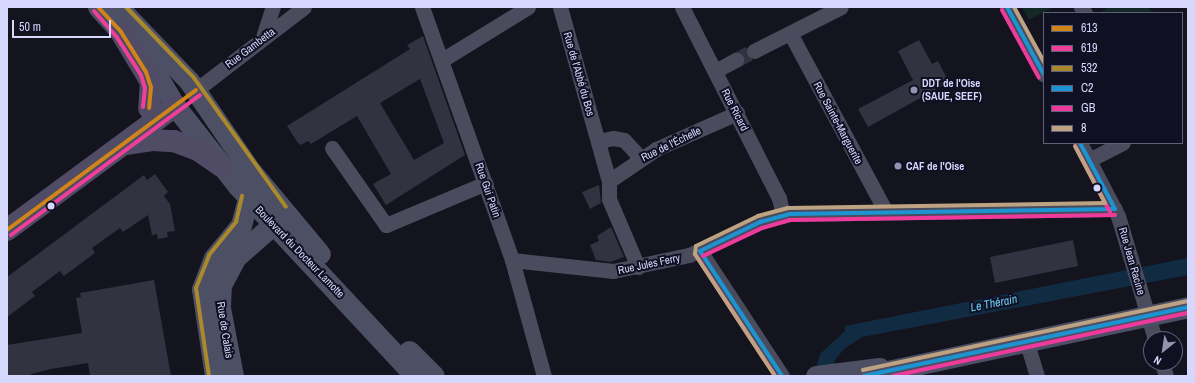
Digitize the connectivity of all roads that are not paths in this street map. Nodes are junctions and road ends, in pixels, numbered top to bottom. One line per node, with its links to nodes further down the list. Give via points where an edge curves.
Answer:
1 (98, 7): 11 (main road, Boulevard du Docteur Lamotte)
2 (118, 7): 19 (main road)
3 (273, 7): 13 (street, via 269,25)
4 (304, 7): 13 (street, Rue Gambetta)
5 (422, 7): 15 (street, Rue Gui Patin)
6 (528, 7): 15 (street)
7 (560, 7): 22 (street, Rue de l'Abbé du Bos)
8 (682, 7): 17 (street, Rue Ricard)
9 (841, 7): 12 (street)
10 (1007, 7): 18 (street)
11 (121, 32): 19 (main road, Boulevard du Docteur Lamotte); 20 (main road, via 151,82)
12 (790, 33): 14 (street); 35 (street, Rue Sainte-Marguerite)
13 (262, 39): 19 (street, Rue Gambetta)
14 (754, 51)
15 (442, 60): 31 (street, Rue Gui Patin)
16 (736, 60): 17 (street)
17 (715, 71): 21 (street, Rue Ricard)
18 (1043, 73)
19 (181, 98): 20 (main road); 23 (main road); 29 (main road, Boulevard du Docteur Lamotte); 32 (main road, Boulevard du Docteur Lamotte)
20 (148, 108): 34 (main road)
21 (737, 113): 27 (street, Rue de l'Échelle); 36 (street, Rue Ricard, via 779,198)
22 (598, 141): 27 (street, via 613,138 624,140); 30 (street, Rue de l'Abbé du Bos)
23 (126, 144): 29 (main road, via 152,140 174,141 198,150); 38 (main road)
24 (1081, 144): 28 (street, Rue Jean Racine)
25 (1121, 144): 28 (street)
26 (332, 148): 31 (street, via 386,225)
27 (641, 158): 30 (street, Rue de l'Échelle)
28 (1089, 160): 33 (street, Rue Jean Racine)
29 (220, 166): 32 (main road, Boulevard du Docteur Lamotte)
30 (609, 181): 41 (street, Rue de l'Abbé du Bos, via 609,199)
31 (486, 183): 40 (street, Rue Gui Patin)
32 (253, 189): 37 (main road, Boulevard du Docteur Lamotte); 48 (main road, Rue de Calais, via 241,225 214,258 202,289 202,306)
33 (1115, 209): 35 (street, Rue Jules Ferry); 43 (street, Rue Jean Racine)
34 (7, 212)
35 (886, 212): 36 (street, Rue Jules Ferry)
36 (783, 215): 39 (street, Rue Jules Ferry, via 760,222)
37 (277, 218): 46 (main road, Boulevard du Docteur Lamotte); 49 (main road, Rue de Calais, via 236,257 221,286 220,308); 52 (main road, Boulevard du Docteur Lamotte)
38 (7, 230)
39 (700, 251): 41 (street, Rue Jules Ferry); 54 (street)
40 (512, 260): 41 (street, Rue Jules Ferry, via 602,272); 53 (street, Rue Gui Patin)
41 (638, 267)
42 (1188, 307): 43 (main road)
43 (1148, 316): 44 (street, Rue Jean Racine); 45 (main road)
44 (1153, 331)
45 (1026, 340): 47 (main road); 57 (street)
46 (397, 355): 50 (main road, Boulevard du Docteur Lamotte); 51 (main road, Boulevard du Docteur Lamotte)
47 (902, 366): 55 (main road); 56 (main road)
48 (215, 376)
49 (233, 376)
50 (415, 376)
51 (418, 376)
52 (434, 376)
53 (544, 376)
54 (782, 376)
55 (816, 376)
56 (864, 376)
57 (1037, 376)

